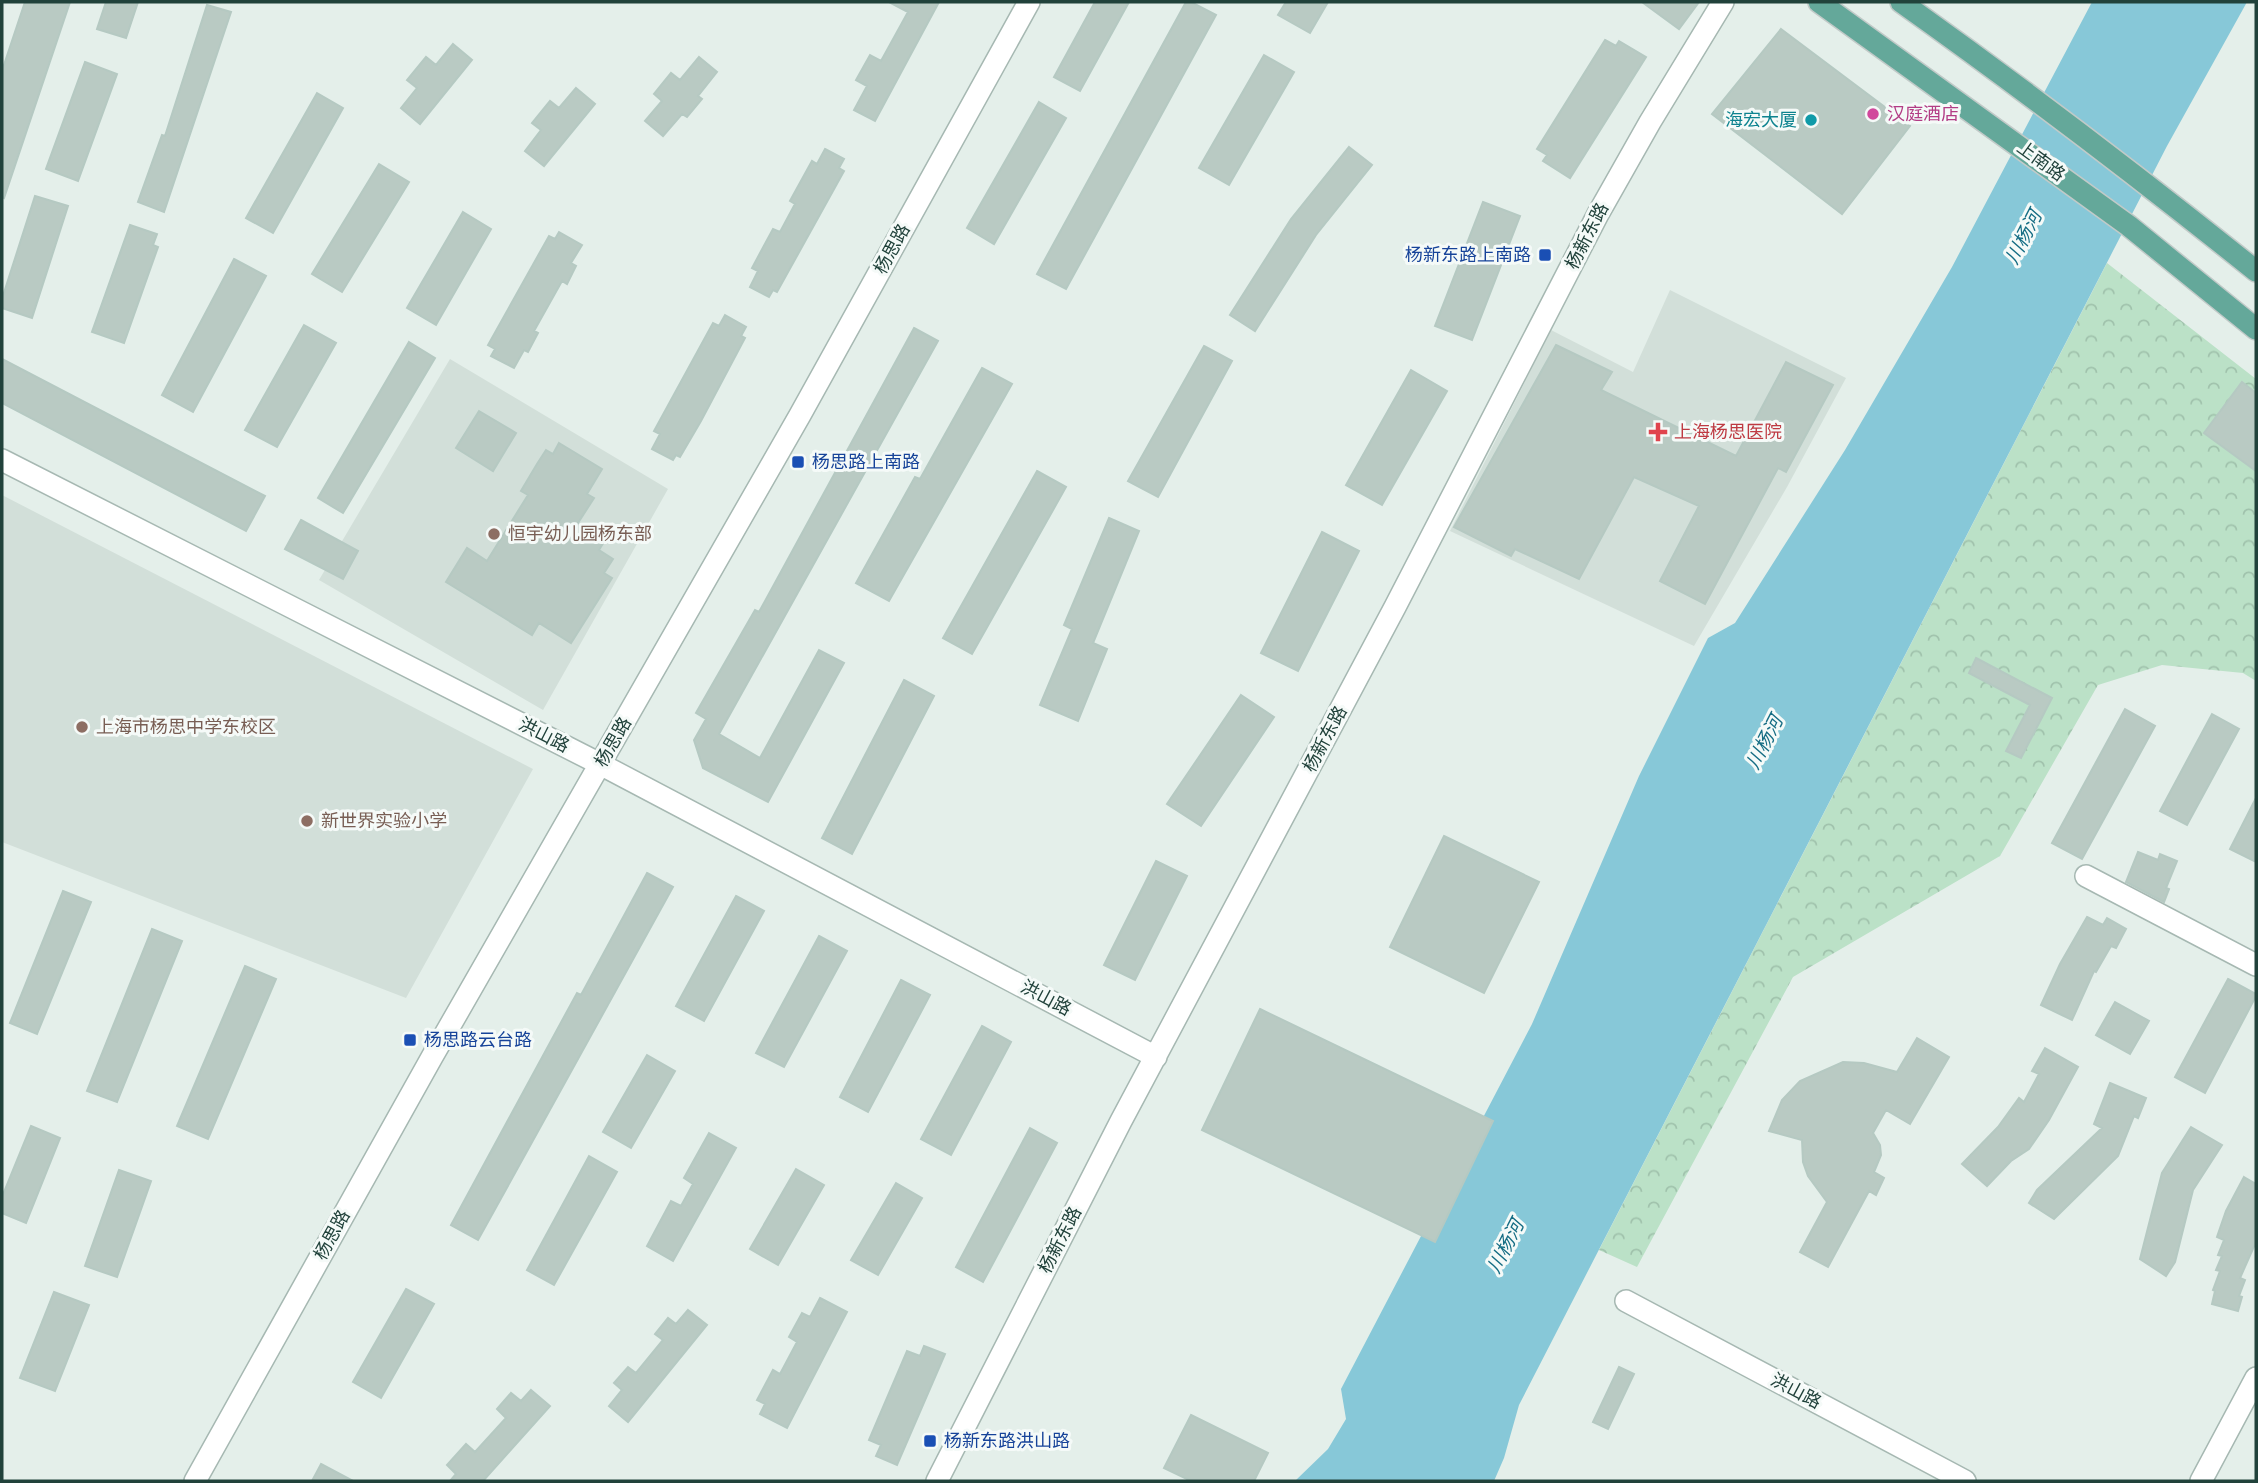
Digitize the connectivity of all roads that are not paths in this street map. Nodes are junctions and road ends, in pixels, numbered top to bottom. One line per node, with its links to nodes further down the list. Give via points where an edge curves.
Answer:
1 (1029, 2): 8 (street, 杨思路)
2 (1723, 2): 11 (street, 杨新东路, via 1598,214)
3 (1819, 2): 6 (main road, 上南路, via 2129,226)
4 (1901, 2): 5 (main road, via 2019,86)
5 (2256, 271)
6 (2256, 329)
7 (2, 460): 8 (street, 洪山路)
8 (600, 764): 11 (street, 洪山路); 14 (street, 杨思路)
9 (2085, 876): 10 (street)
10 (2256, 965)
11 (1156, 1057): 15 (street, 杨新东路)
12 (1626, 1301): 16 (street, 洪山路)
13 (2256, 1378): 17 (street)
14 (195, 1481)
15 (937, 1481)
16 (1965, 1481)
17 (2201, 1481)

